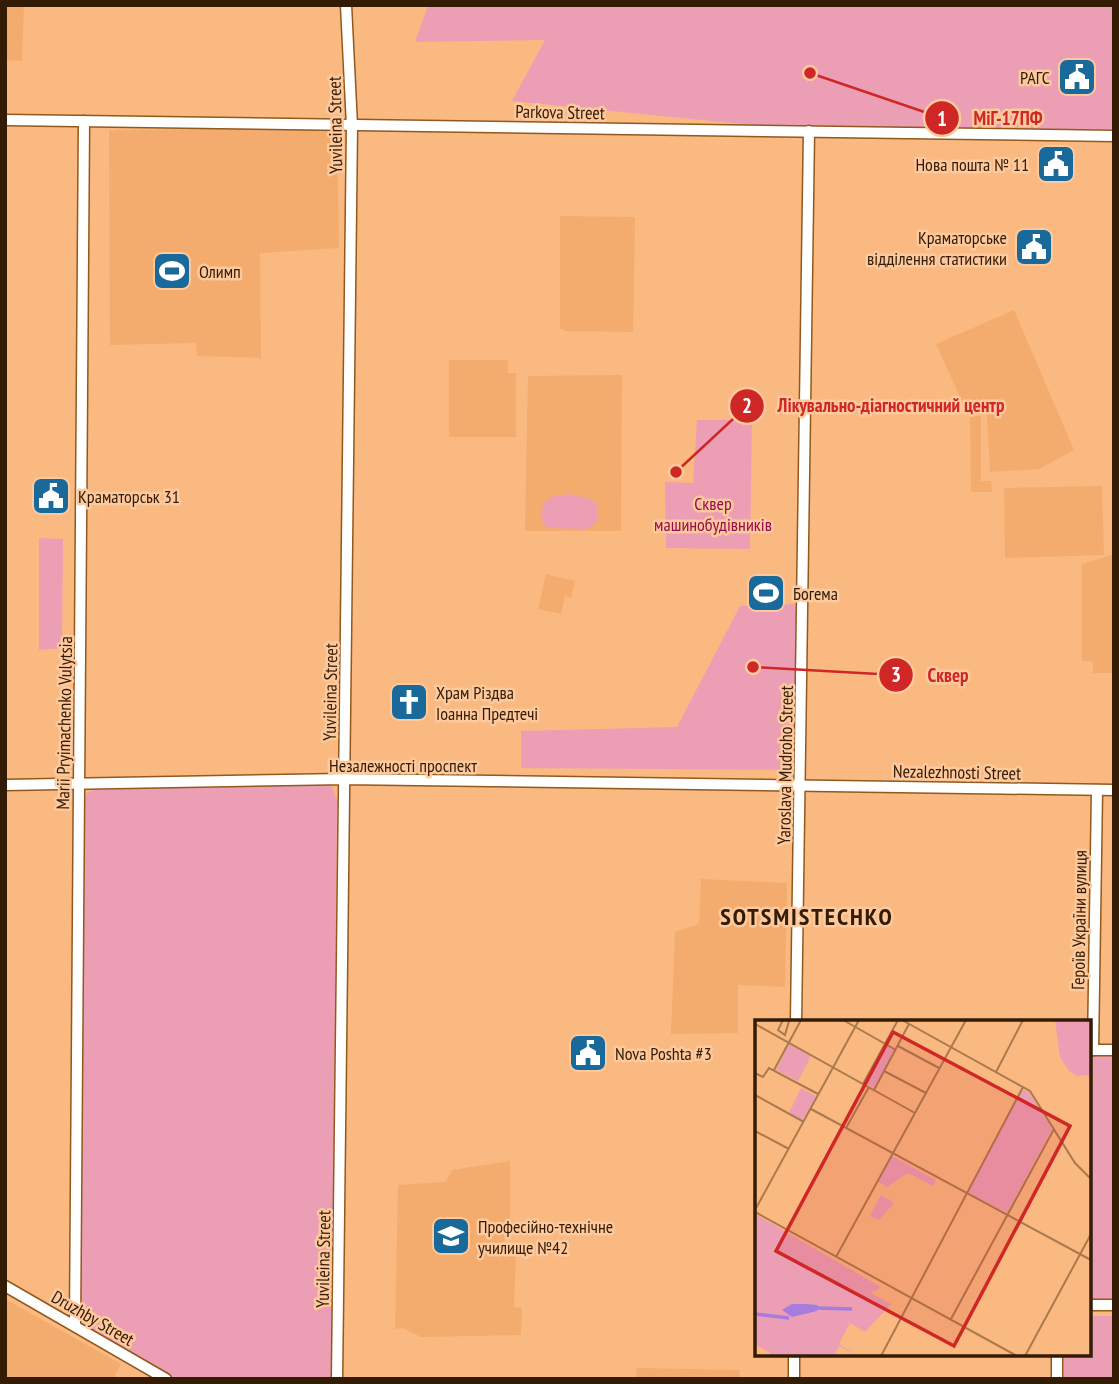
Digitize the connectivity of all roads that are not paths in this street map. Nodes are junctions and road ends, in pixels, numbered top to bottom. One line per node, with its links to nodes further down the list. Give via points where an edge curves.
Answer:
1 (346, 5): 4 (street, Yuvileina Street)
2 (5, 120): 3 (street, Parkova Street)
3 (84, 121): 4 (street, Parkova Street); 9 (street, Marii Pryimachenko Vulytsia)
4 (352, 126): 5 (street, Parkova Street); 7 (street, Yuvileina Street)
5 (809, 131): 6 (street, Parkova Street); 10 (street, Yaroslava Mudroho Street)
6 (1114, 136)
7 (344, 779): 9 (street, Незалежності проспект); 10 (street, Незалежності проспект); 23 (street, Yuvileina Street)
8 (5, 785): 9 (street, Незалежності проспект)
9 (79, 785): 19 (street, Marii Pryimachenko Vulytsia)
10 (800, 785): 11 (street, Nezalezhnosti Street); 13 (street, Yaroslava Mudroho Street)
11 (1097, 790): 12 (street, Nezalezhnosti Street); 14 (street, Героїв України вулиця)
12 (1114, 790)
13 (796, 1020)
14 (1091, 1050): 15 (street)
15 (1114, 1050)
16 (5, 1286): 19 (street, Druzhby Street)
17 (1091, 1305): 18 (street)
18 (1114, 1305)
19 (75, 1325): 22 (street, Druzhby Street)
20 (794, 1356): 24 (street)
21 (1057, 1356): 25 (street)
22 (166, 1379)
23 (337, 1379)
24 (794, 1379)
25 (1057, 1379)

